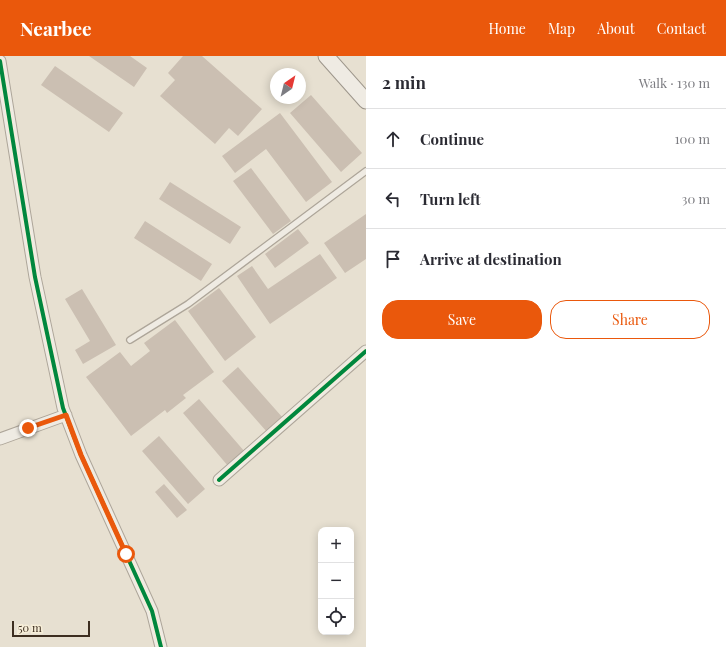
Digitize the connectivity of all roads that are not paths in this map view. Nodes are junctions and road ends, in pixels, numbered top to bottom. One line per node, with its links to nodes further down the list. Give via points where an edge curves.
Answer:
1 (326, 56): 3 (main road)
2 (0, 61): 7 (street, via 35,277)
3 (366, 101)
4 (366, 171): 5 (lane, via 188,304)
5 (130, 340)
6 (366, 351): 9 (street)
7 (66, 415): 8 (street); 10 (street, via 81,455 152,611)
8 (0, 439)
9 (219, 480)
10 (161, 647)

